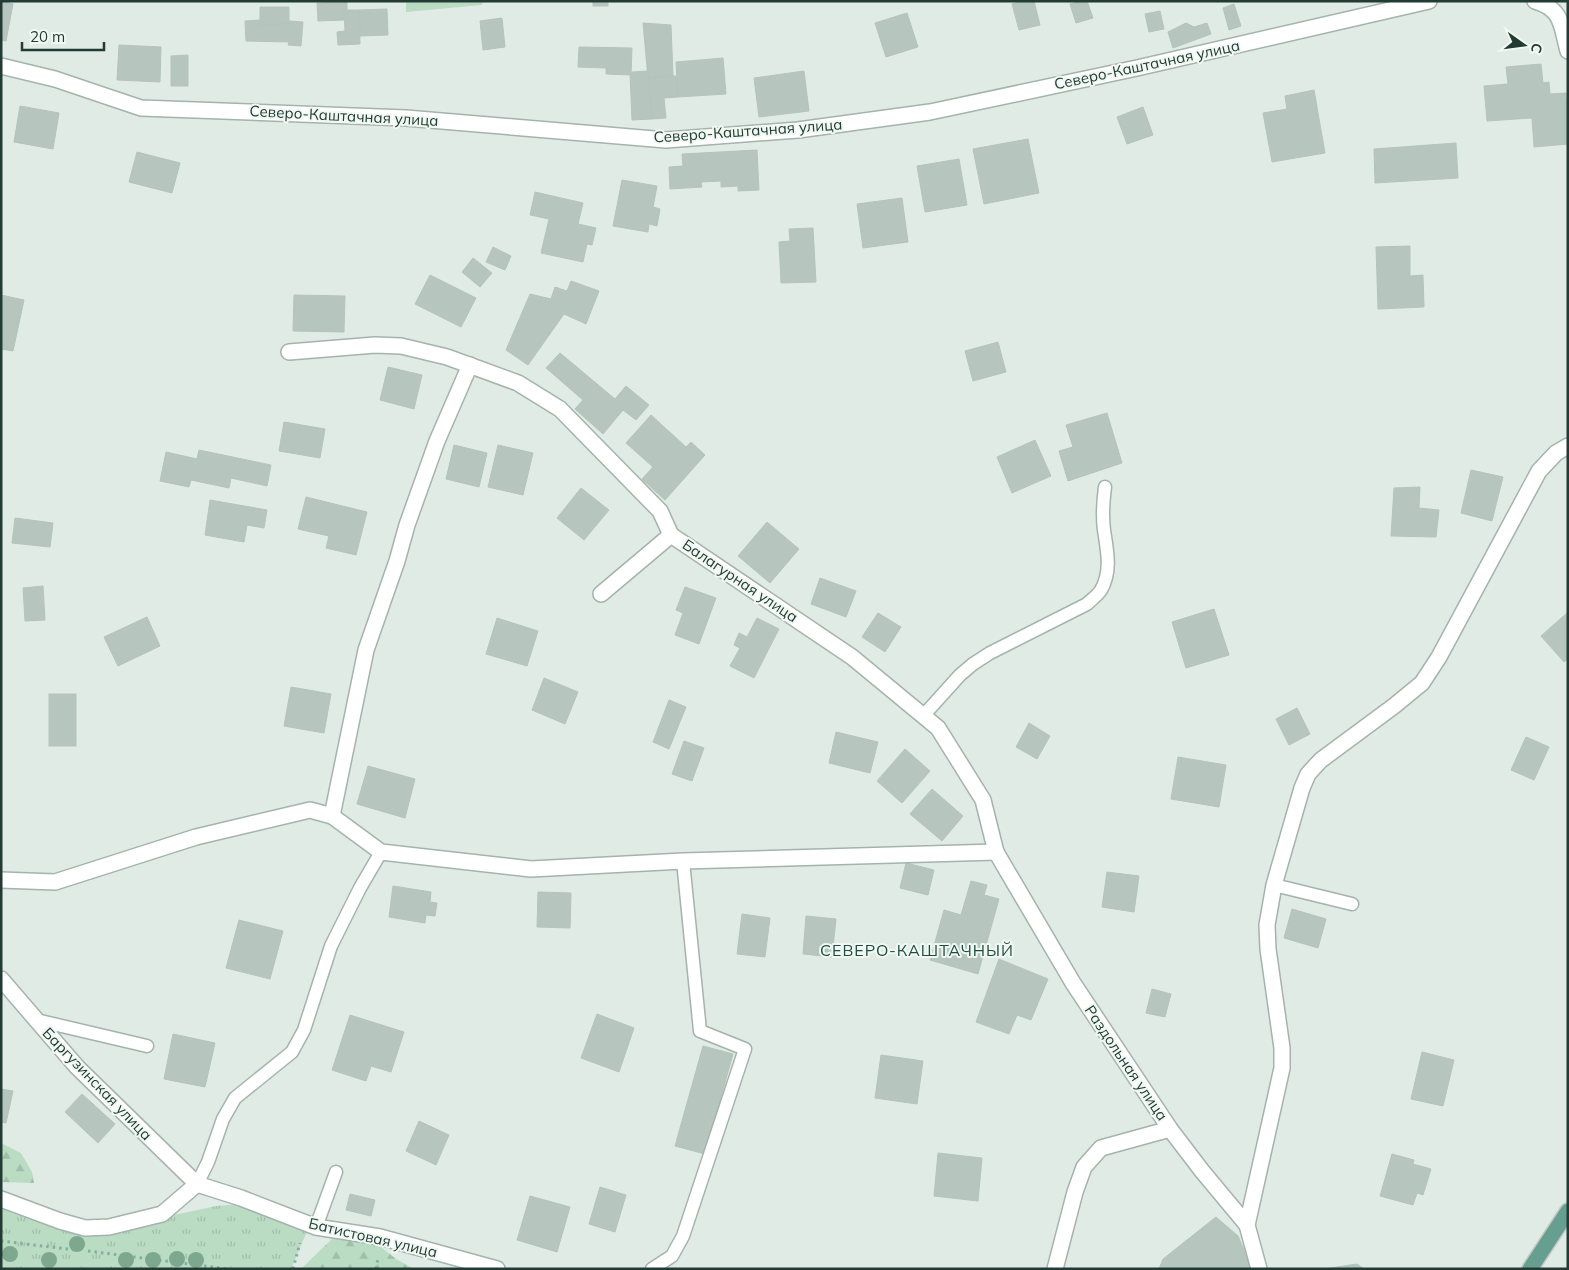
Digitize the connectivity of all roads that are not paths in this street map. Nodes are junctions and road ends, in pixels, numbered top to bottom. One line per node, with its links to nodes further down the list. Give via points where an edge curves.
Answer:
1 (1429, 1): 4 (street, Северо-Каштачная улица, via 930,112 798,130 666,140 406,118 141,108 55,79)
2 (1535, 1): 3 (street, via 1546,4 1558,16)
3 (1568, 51)
4 (1, 66)
5 (289, 352): 6 (street, Балагурная улица, via 401,346)
6 (470, 365): 9 (street, Балагурная улица, via 518,383 560,409 660,511); 12 (street, via 406,525 366,650)
7 (1568, 446): 17 (street, via 1556,453 1539,471 1422,683 1321,760 1308,774)
8 (1105, 487): 11 (lane, via 1103,507 1108,553 1107,574 1100,592 1087,604 973,664)
9 (671, 535): 10 (street); 11 (street, Балагурная улица, via 852,657)
10 (601, 594)
11 (922, 716): 14 (street, Балагурная улица, via 938,728 983,800)
12 (332, 816): 13 (street); 16 (street, via 310,810 244,825 55,882)
13 (381, 852): 15 (street, via 531,869); 24 (lane, via 331,946 304,1030 292,1052 235,1098)
14 (996, 852): 15 (street); 22 (street, Раздольная улица, via 1073,983)
15 (683, 861): 30 (lane, via 700,1031 745,1049 682,1236 672,1256)
16 (1, 880)
17 (1274, 885): 18 (lane); 27 (street, via 1267,925 1282,1068)
18 (1352, 904)
19 (1, 979): 20 (street, Баргузинская улица)
20 (36, 1020): 21 (lane); 24 (street, Баргузинская улица, via 77,1067)
21 (146, 1046)
22 (1170, 1129): 27 (street, Раздольная улица); 31 (street, via 1101,1148 1084,1166)
23 (336, 1172): 28 (lane)
24 (197, 1184): 25 (street, via 162,1214 109,1227 85,1228); 28 (street, Батистовая улица)
25 (1, 1199)
26 (1568, 1211): 33 (main road)
27 (1247, 1226): 32 (street, Раздольная улица)
28 (316, 1227): 29 (street, Батистовая улица, via 380,1237)
29 (497, 1269)
30 (652, 1269)
31 (1055, 1269)
32 (1259, 1269)
33 (1530, 1269)

